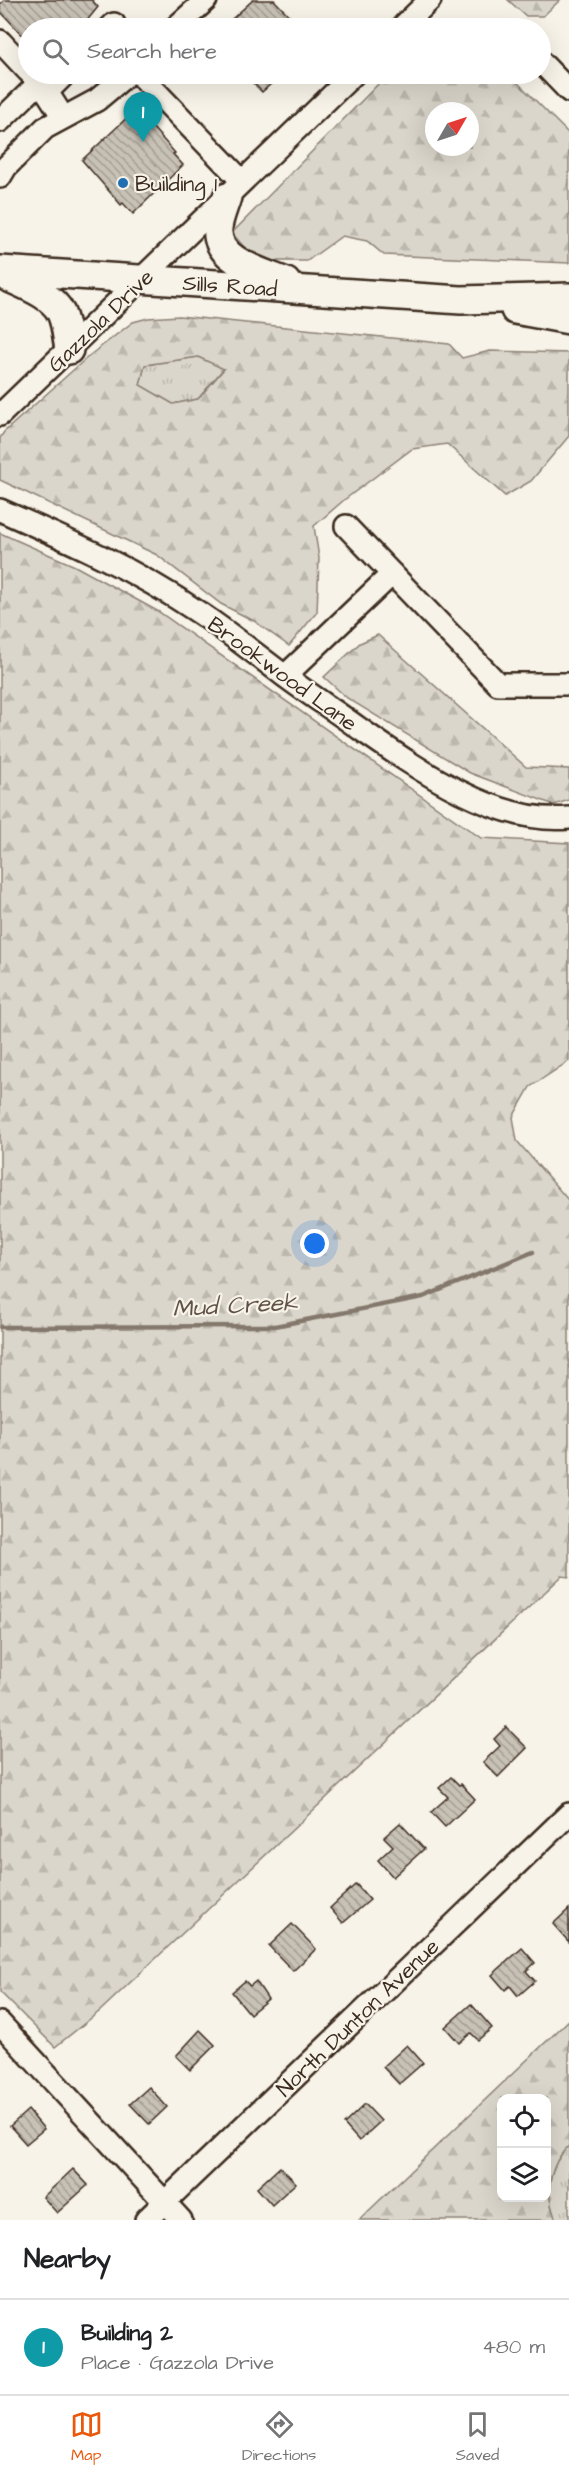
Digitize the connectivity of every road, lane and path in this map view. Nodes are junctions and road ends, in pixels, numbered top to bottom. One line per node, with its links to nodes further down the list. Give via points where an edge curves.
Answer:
1 (206, 0): 3 (street)
2 (430, 0): 4 (street)
3 (186, 18)
4 (411, 18)
5 (0, 41): 6 (street)
6 (18, 60)
7 (551, 72): 13 (street)
8 (33, 84): 15 (street)
9 (40, 84): 14 (street)
10 (116, 84): 14 (street, via 97,100)
11 (147, 84): 17 (street)
12 (344, 84): 17 (street, Gazzola Drive)
13 (569, 91)
14 (63, 117): 16 (street, via 45,128)
15 (0, 121)
16 (0, 177)
17 (235, 189): 19 (street, Gazzola Drive); 20 (main road, via 218,228 218,238 226,252 241,263)
18 (0, 272): 19 (main road, Sills Road); 24 (main road, via 57,307)
19 (142, 279): 20 (main road, Sills Road); 24 (street, Gazzola Drive)
20 (306, 290): 22 (main road, Sills Road)
21 (569, 297): 22 (main road, Sills Road)
22 (461, 300): 23 (main road, Sills Road)
23 (569, 320)
24 (69, 350): 25 (street, Gazzola Drive)
25 (0, 415)
26 (0, 510): 29 (street, Brookwood Lane, via 158,586)
27 (346, 526): 28 (street)
28 (392, 574): 29 (street); 30 (street, via 498,684)
29 (285, 676): 31 (street, Brookwood Lane, via 398,756 463,794 515,812)
30 (569, 684)
31 (569, 818)
32 (569, 1814): 34 (street, North Dunton Avenue)
33 (0, 2023): 34 (street)
34 (164, 2202): 35 (street, North Dunton Avenue); 36 (street)
35 (146, 2220)
36 (181, 2220)

